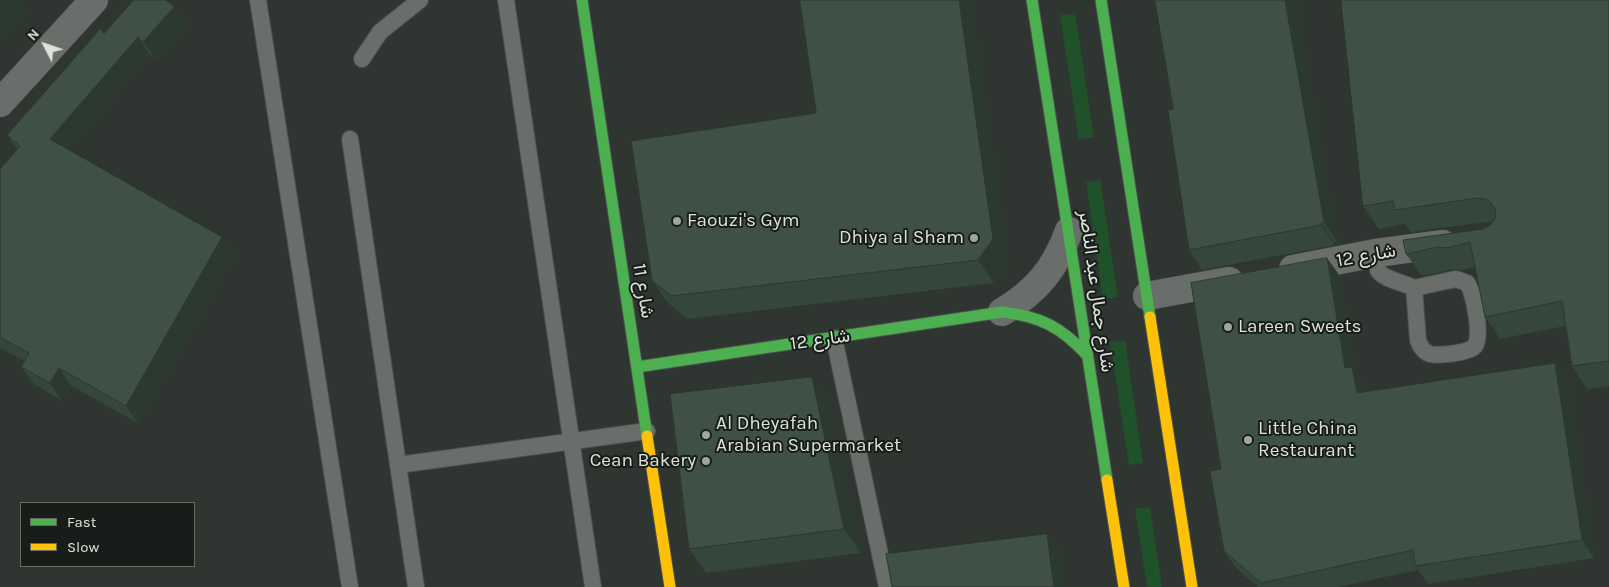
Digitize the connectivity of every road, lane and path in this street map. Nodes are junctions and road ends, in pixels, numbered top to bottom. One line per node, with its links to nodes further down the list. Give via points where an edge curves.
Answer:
1 (94, 0): 9 (street)
2 (258, 0): 23 (lane)
3 (420, 0): 8 (lane, via 380,32)
4 (506, 0): 21 (lane)
5 (582, 0): 19 (street, شارع 11)
6 (1032, 0): 11 (street, شارع جمال عبد الناصر)
7 (1102, 0): 15 (street)
8 (362, 58)
9 (0, 103)
10 (350, 139): 22 (lane)
11 (1070, 231): 16 (street, شارع 12, via 1051,270 1020,301); 18 (street, شارع جمال عبد الناصر)
12 (1468, 240): 13 (street, شارع 12)
13 (1376, 253): 14 (lane, via 1380,273); 15 (street, شارع 12)
14 (1414, 288): 14 (lane, via 1418,340 1425,351 1437,354 1465,352 1475,346 1478,334 1473,295 1467,283 1456,279)
15 (1147, 296): 29 (street)
16 (1002, 312): 17 (street, شارع 12); 18 (street, شارع 12, via 1022,314 1050,323 1074,340)
17 (834, 338): 19 (street, شارع 12); 27 (lane)
18 (1087, 355): 28 (street, شارع جمال عبد الناصر)
19 (637, 367): 20 (street, شارع 11)
20 (647, 431): 21 (lane); 26 (street, شارع 11)
21 (571, 442): 22 (lane); 25 (lane)
22 (398, 465): 24 (lane)
23 (350, 587)
24 (416, 587)
25 (593, 587)
26 (670, 587)
27 (887, 587)
28 (1124, 587)
29 (1192, 587)

